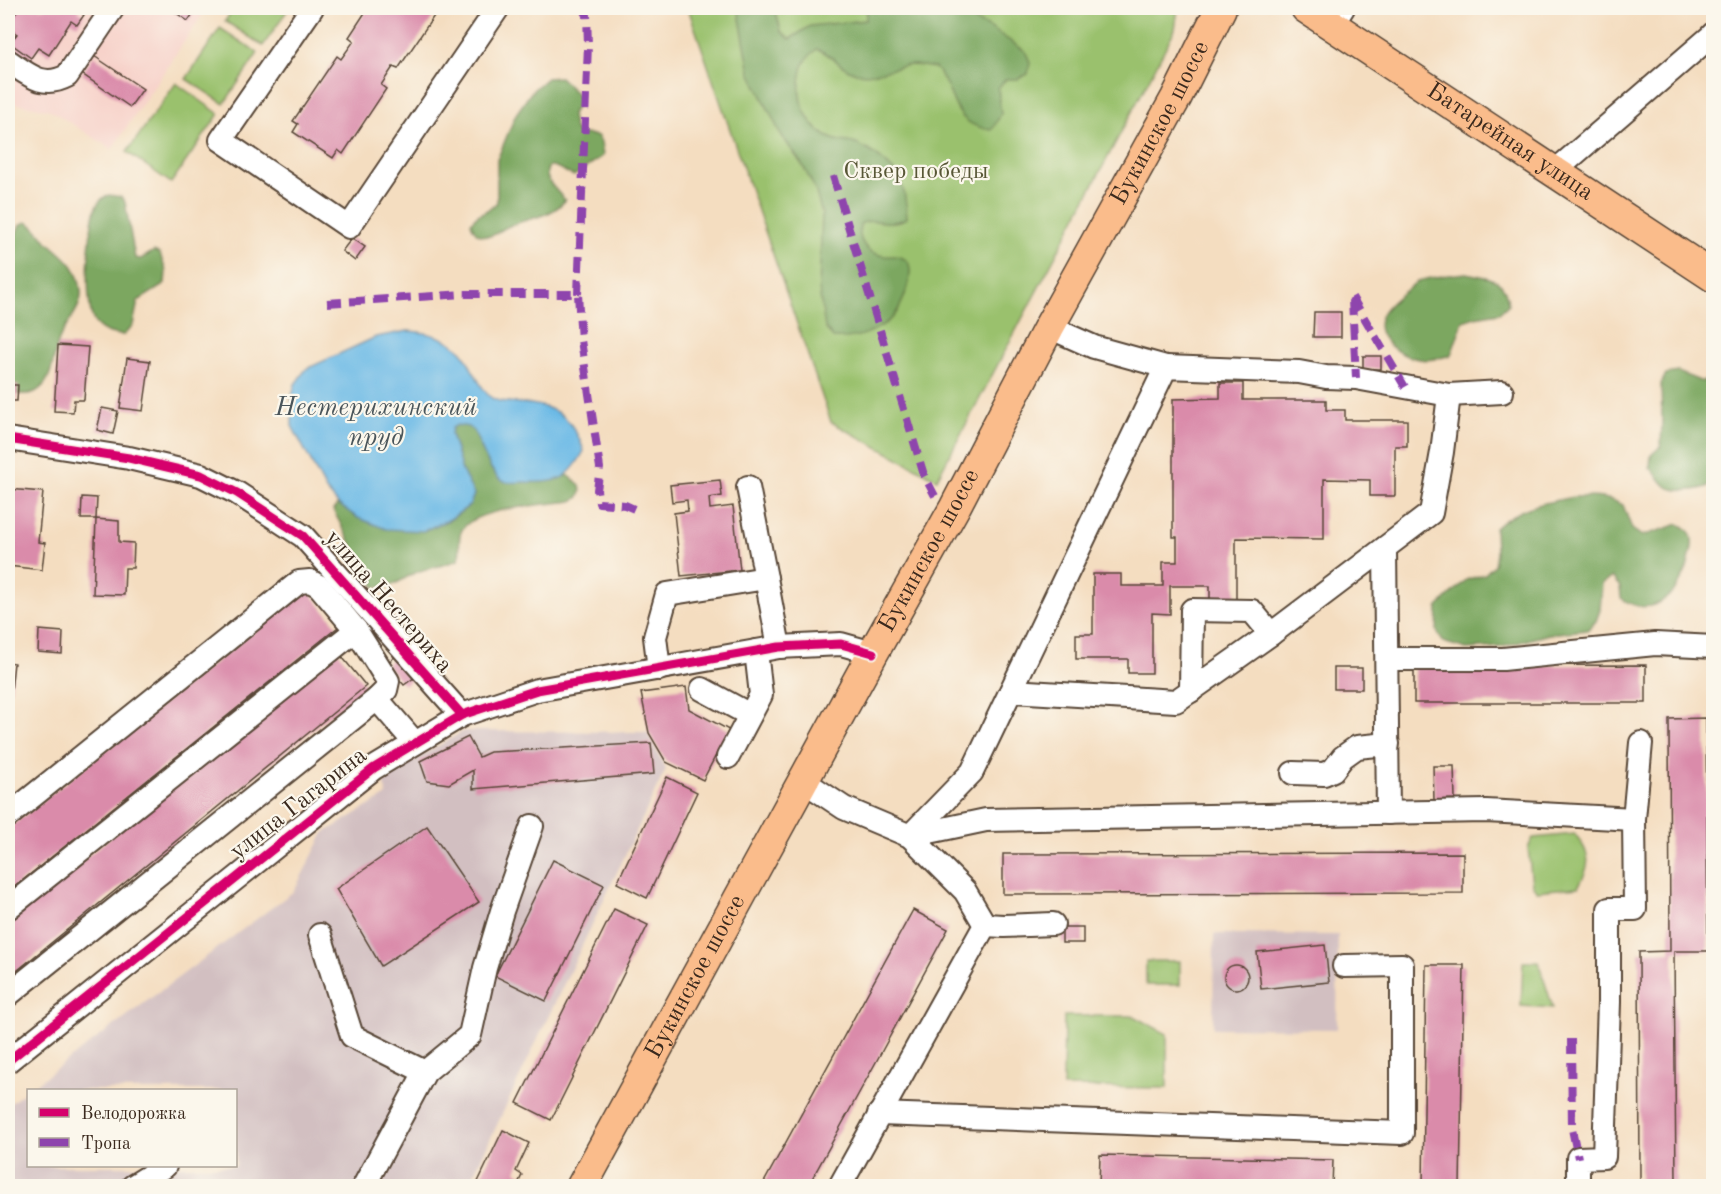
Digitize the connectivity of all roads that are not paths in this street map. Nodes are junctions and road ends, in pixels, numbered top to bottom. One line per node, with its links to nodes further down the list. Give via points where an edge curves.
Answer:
1 (113, 8): 8 (street, via 67,76 48,82 36,80)
2 (312, 8): 3 (street, via 221,140 349,227)
3 (498, 8)
4 (1221, 8): 11 (main road, Букинское шоссе, via 1176,98)
5 (1306, 8): 6 (main road, Батарейная улица)
6 (1338, 16): 9 (main road, Батарейная улица)
7 (1713, 33): 9 (street)
8 (8, 61)
9 (1554, 172): 10 (main road, Батарейная улица)
10 (1713, 277)
11 (1049, 327): 12 (street, via 1094,347); 24 (main road, Букинское шоссе)
12 (1166, 367): 14 (street, via 1299,372); 28 (street)
13 (1502, 392): 14 (street)
14 (1449, 395): 17 (street, via 1431,513)
15 (8, 439): 31 (street, улица Нестериха, via 191,472 237,493 303,536)
16 (748, 487): 18 (street)
17 (1385, 548): 20 (street); 25 (street)
18 (766, 578): 21 (street); 26 (street, via 667,594 655,637)
19 (356, 630): 30 (street, via 388,681); 40 (street, via 319,586 310,581 299,582); 44 (street)
20 (1270, 634): 29 (street); 29 (street, via 1252,611 1192,610)
21 (779, 647): 23 (street, улица Гагарина); 24 (street, улица Гагарина, via 841,644)
22 (1713, 647): 25 (street, via 1655,644 1503,659)
23 (756, 651): 26 (street, улица Гагарина); 32 (street, via 761,695)
24 (873, 653): 38 (main road, Букинское шоссе)
25 (1387, 659): 35 (street)
26 (659, 669): 31 (street, улица Гагарина, via 537,690)
27 (702, 689): 32 (street)
28 (1012, 691): 29 (street, via 1176,701); 43 (street, via 972,772)
29 (1191, 691)
30 (377, 699): 33 (street); 49 (street)
31 (462, 715): 33 (street, улица Гагарина)
32 (750, 715): 36 (street)
33 (415, 743): 50 (street, улица Гагарина, via 374,768)
34 (1641, 743): 41 (street)
35 (1388, 744): 37 (street, via 1357,747 1324,774); 39 (street)
36 (728, 757)
37 (1293, 773)
38 (805, 782): 43 (street, via 844,808); 56 (main road, Букинское шоссе)
39 (1388, 813): 41 (street, via 1486,811); 43 (street, via 986,820)
40 (8, 816)
41 (1634, 819): 58 (street, via 1635,909 1609,909 1604,1157 1578,1158)
42 (532, 826): 51 (street, via 488,956 470,1035)
43 (910, 836): 46 (street, via 965,891)
44 (8, 908)
45 (1053, 924): 46 (street)
46 (985, 925): 52 (street)
47 (320, 935): 51 (street, via 352,1036)
48 (1344, 966): 52 (street, via 1402,965 1402,1133)
49 (8, 996)
50 (8, 1061)
51 (425, 1072): 55 (street)
52 (879, 1114): 57 (street)
53 (163, 1167): 54 (street)
54 (133, 1186)
55 (364, 1186)
56 (582, 1186)
57 (840, 1186)
58 (1578, 1186)

